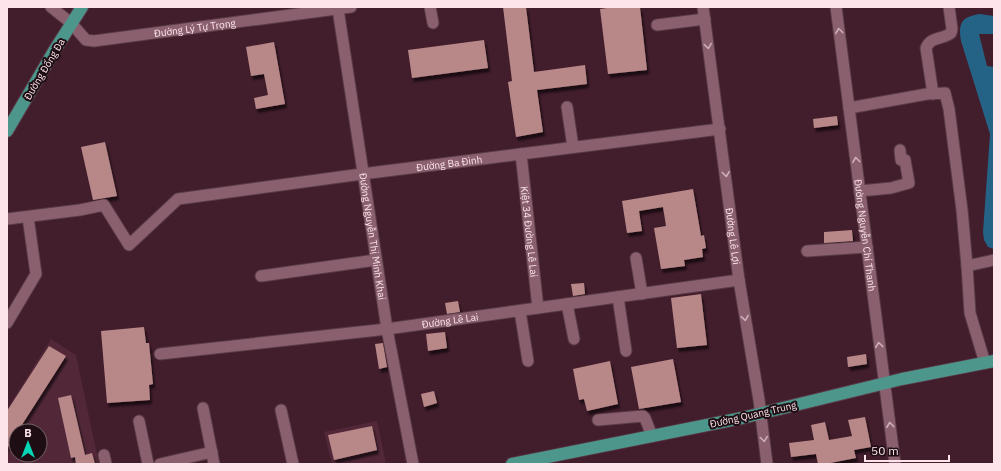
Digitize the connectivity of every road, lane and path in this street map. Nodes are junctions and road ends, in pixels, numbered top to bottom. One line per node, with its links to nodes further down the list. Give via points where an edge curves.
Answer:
1 (51, 7): 11 (street, Đường Lý Tự Trọng)
2 (82, 7): 11 (main road, Đường Đống Đa)
3 (351, 7): 8 (street, Đường Lý Tự Trọng)
4 (430, 7): 10 (street)
5 (703, 7): 9 (street, Đường Lê Lợi)
6 (836, 7): 15 (street, Đường Nguyễn Chí Thanh, one-way to 6)
7 (949, 7): 13 (street, via 951,33 931,40 926,48)
8 (338, 9): 11 (street, Đường Lý Tự Trọng, via 94,42 86,40); 21 (street, Đường Nguyễn Thị Minh Khai)
9 (705, 19): 12 (street); 16 (street, Đường Lê Lợi, one-way to 16)
10 (433, 23)
11 (71, 24): 17 (main road, Đường Đống Đa)
12 (657, 25)
13 (933, 94): 15 (street); 30 (street, via 946,95)
14 (567, 107): 18 (street)
15 (849, 108): 22 (street, Đường Nguyễn Chí Thanh, one-way to 15)
16 (720, 128): 18 (street, Đường Ba Đình); 32 (street, Đường Lê Lợi, one-way to 32)
17 (7, 131)
18 (573, 147): 20 (street, Đường Ba Đình)
19 (900, 150): 22 (street, via 910,183 891,188)
20 (521, 154): 21 (street, Đường Ba Đình); 36 (street, Kiệt 34 Đường Lê Lai)
21 (362, 174): 23 (street, Đường Ba Đình, via 178,199 129,245 104,205); 28 (street, Đường Nguyễn Thị Minh Khai)
22 (860, 190): 25 (street, Đường Nguyễn Chí Thanh)
23 (28, 217): 24 (street); 37 (street, via 36,274)
24 (7, 219)
25 (867, 247): 26 (street); 46 (street, Đường Nguyễn Chí Thanh, one-way to 25)
26 (807, 251)
27 (636, 258): 33 (street)
28 (376, 260): 31 (street); 40 (street, Đường Nguyễn Thị Minh Khai)
29 (994, 260): 30 (street)
30 (967, 266): 45 (street, via 970,313)
31 (261, 276)
32 (739, 280): 33 (street, Đường Lê Lai); 49 (street, Đường Lê Lợi, one-way to 49)
33 (642, 294): 34 (street, Đường Lê Lai)
34 (618, 297): 35 (street, Đường Lê Lai); 42 (street)
35 (567, 304): 36 (street, Đường Lê Lai); 41 (street)
36 (538, 308): 38 (street, Đường Lê Lai)
37 (11, 309): 39 (street)
38 (520, 311): 40 (street, Đường Lê Lai); 44 (street)
39 (7, 323)
40 (387, 329): 43 (street, Đường Lê Lai); 58 (street, Đường Nguyễn Thị Minh Khai)
41 (574, 339)
42 (626, 351)
43 (160, 354)
44 (528, 361)
45 (989, 362): 46 (main road, Đường Quang Trung)
46 (884, 383): 49 (main road, Đường Quang Trung); 61 (street, Đường Nguyễn Chí Thanh, one-way to 46)
47 (203, 408): 53 (street)
48 (281, 410): 57 (street)
49 (760, 414): 52 (main road, Đường Quang Trung); 60 (street, Đường Lê Lợi, one-way to 60)
50 (598, 420): 52 (street, via 643,416)
51 (139, 421): 54 (street)
52 (652, 436): 59 (main road, Đường Quang Trung)
53 (212, 452): 55 (street); 56 (street)
54 (148, 464)
55 (160, 464)
56 (214, 464)
57 (293, 464)
58 (413, 464)
59 (512, 464)
60 (767, 464)
61 (895, 464)

